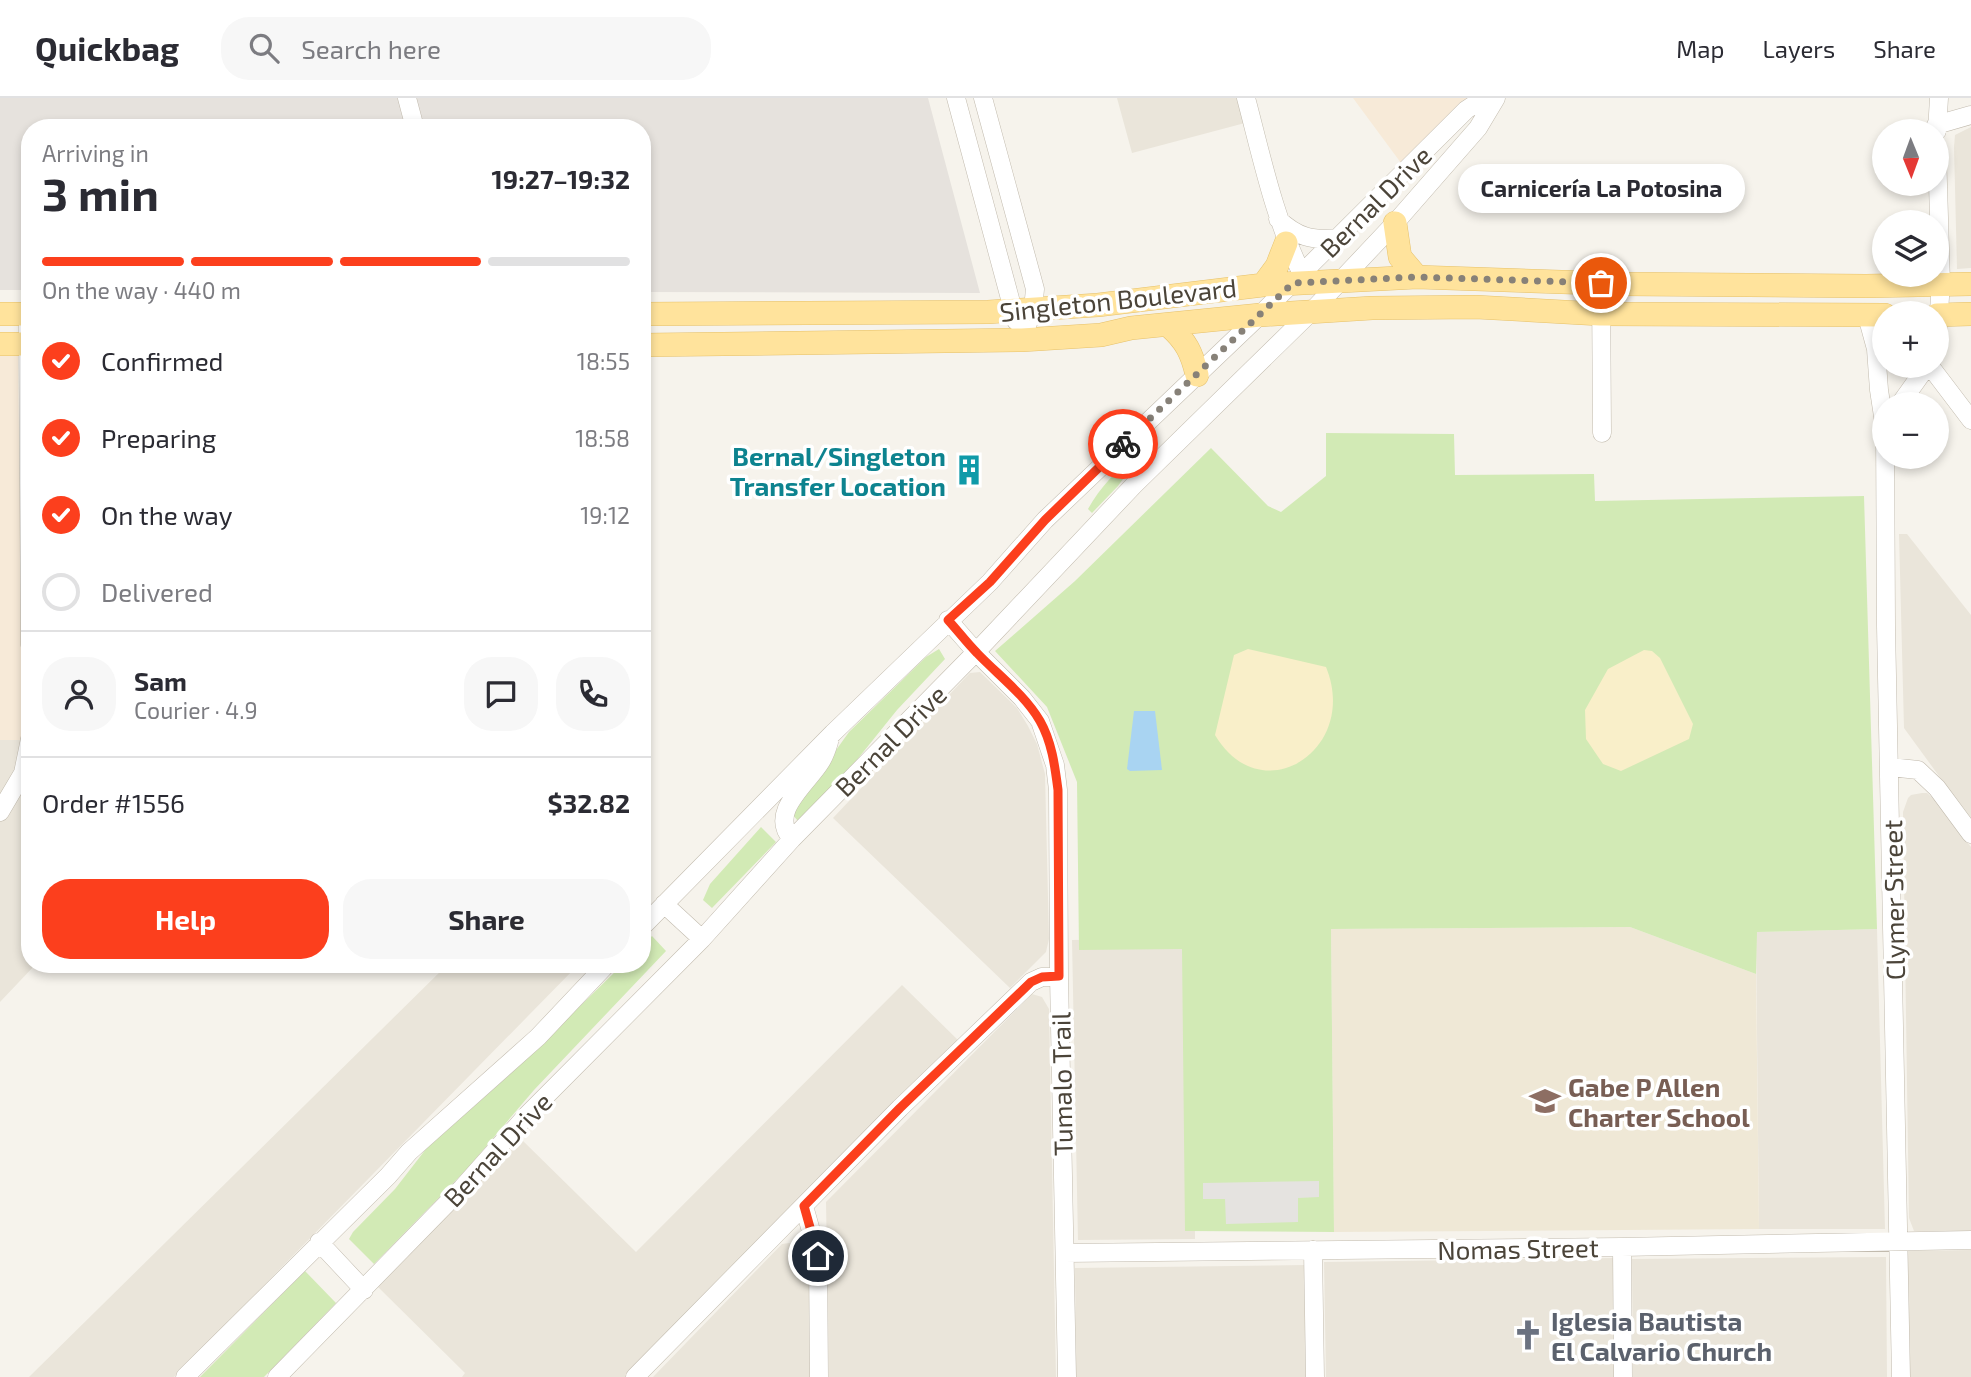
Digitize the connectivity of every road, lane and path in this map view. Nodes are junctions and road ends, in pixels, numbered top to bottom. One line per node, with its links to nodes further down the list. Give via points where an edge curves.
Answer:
1 (407, 98): 9 (street)
2 (956, 98): 24 (street)
3 (983, 98): 24 (street, via 1035,289)
4 (1246, 98): 12 (street)
5 (1484, 98): 14 (street, Bernal Drive, via 1466,110)
6 (1496, 98): 13 (street, Bernal Drive, via 1478,128)
7 (1939, 98): 10 (street)
8 (1971, 116): 11 (street)
9 (413, 119)
10 (1938, 119)
11 (1950, 123)
12 (1278, 219): 14 (street, via 1307,239); 15 (street)
13 (1395, 223): 16 (main road, via 1400,257); 18 (street, Bernal Drive)
14 (1339, 238): 17 (street, Bernal Drive)
15 (1286, 243): 17 (street); 22 (main road, via 1278,266)
16 (1417, 277): 18 (main road, Singleton Boulevard); 19 (main road, Singleton Boulevard)
17 (1297, 278): 18 (main road, Singleton Boulevard); 22 (main road, Singleton Boulevard); 31 (street, Bernal Drive)
18 (1342, 279): 25 (street, Bernal Drive)
19 (1601, 283): 23 (main road, Singleton Boulevard); 29 (street)
20 (1949, 284): 21 (main road, Singleton Boulevard)
21 (1971, 284)
22 (1263, 285): 24 (main road, Singleton Boulevard)
23 (1872, 286)
24 (1023, 310): 28 (main road, Singleton Boulevard); 35 (street)
25 (1312, 311): 29 (main road, Singleton Boulevard, via 1476,307); 31 (main road, Singleton Boulevard); 47 (street, Bernal Drive, via 1134,485)
26 (0, 314): 27 (main road)
27 (21, 314)
28 (651, 314)
29 (1600, 314): 32 (main road, Singleton Boulevard); 44 (street)
30 (1971, 314): 33 (main road)
31 (1260, 315): 34 (main road, Singleton Boulevard); 39 (street, Bernal Drive)
32 (1872, 316)
33 (1949, 319)
34 (1169, 326): 35 (main road, Singleton Boulevard); 39 (main road, via 1191,352)
35 (1022, 340): 38 (main road, Singleton Boulevard)
36 (0, 344): 37 (main road)
37 (21, 344)
38 (651, 345)
39 (1197, 375): 46 (street, Bernal Drive)
40 (1920, 378): 42 (street)
41 (1938, 378): 43 (street)
42 (1909, 392)
43 (1971, 420)
44 (1602, 433)
45 (1885, 469): 49 (street, Clymer Street)
46 (948, 620): 47 (street, Tumalo Trail); 48 (street, Bernal Drive)
47 (976, 652): 53 (street, Bernal Drive); 58 (street, Tumalo Trail, via 1040,721 1055,765)
48 (833, 733): 53 (street, via 822,760 783,817); 54 (street, Bernal Drive)
49 (1891, 766): 52 (street, via 1918,770); 61 (street, Clymer Street)
50 (21, 775): 51 (street)
51 (0, 812)
52 (1971, 834)
53 (792, 839): 56 (street, Bernal Drive)
54 (664, 904): 55 (street, Bernal Drive); 56 (street)
55 (651, 918)
56 (702, 939): 66 (street, Bernal Drive, via 527,1115)
57 (598, 973): 62 (street, Bernal Drive, via 538,1037 409,1152)
58 (1059, 976): 59 (street, via 1031,982); 65 (street, Tumalo Trail)
59 (804, 1206): 69 (street); 70 (street, via 818,1256)
60 (1971, 1240): 61 (street, Nomas Street)
61 (1899, 1241): 63 (street, Nomas Street); 74 (street, Clymer Street)
62 (319, 1242): 66 (street); 67 (street, Bernal Drive)
63 (1622, 1247): 64 (street, Nomas Street); 73 (street)
64 (1313, 1250): 65 (street, Nomas Street); 72 (street)
65 (1065, 1253): 71 (street, Tumalo Trail)
66 (364, 1290): 68 (street, Bernal Drive)
67 (185, 1377)
68 (277, 1377)
69 (635, 1377)
70 (820, 1377)
71 (1067, 1377)
72 (1315, 1377)
73 (1623, 1377)
74 (1900, 1377)

